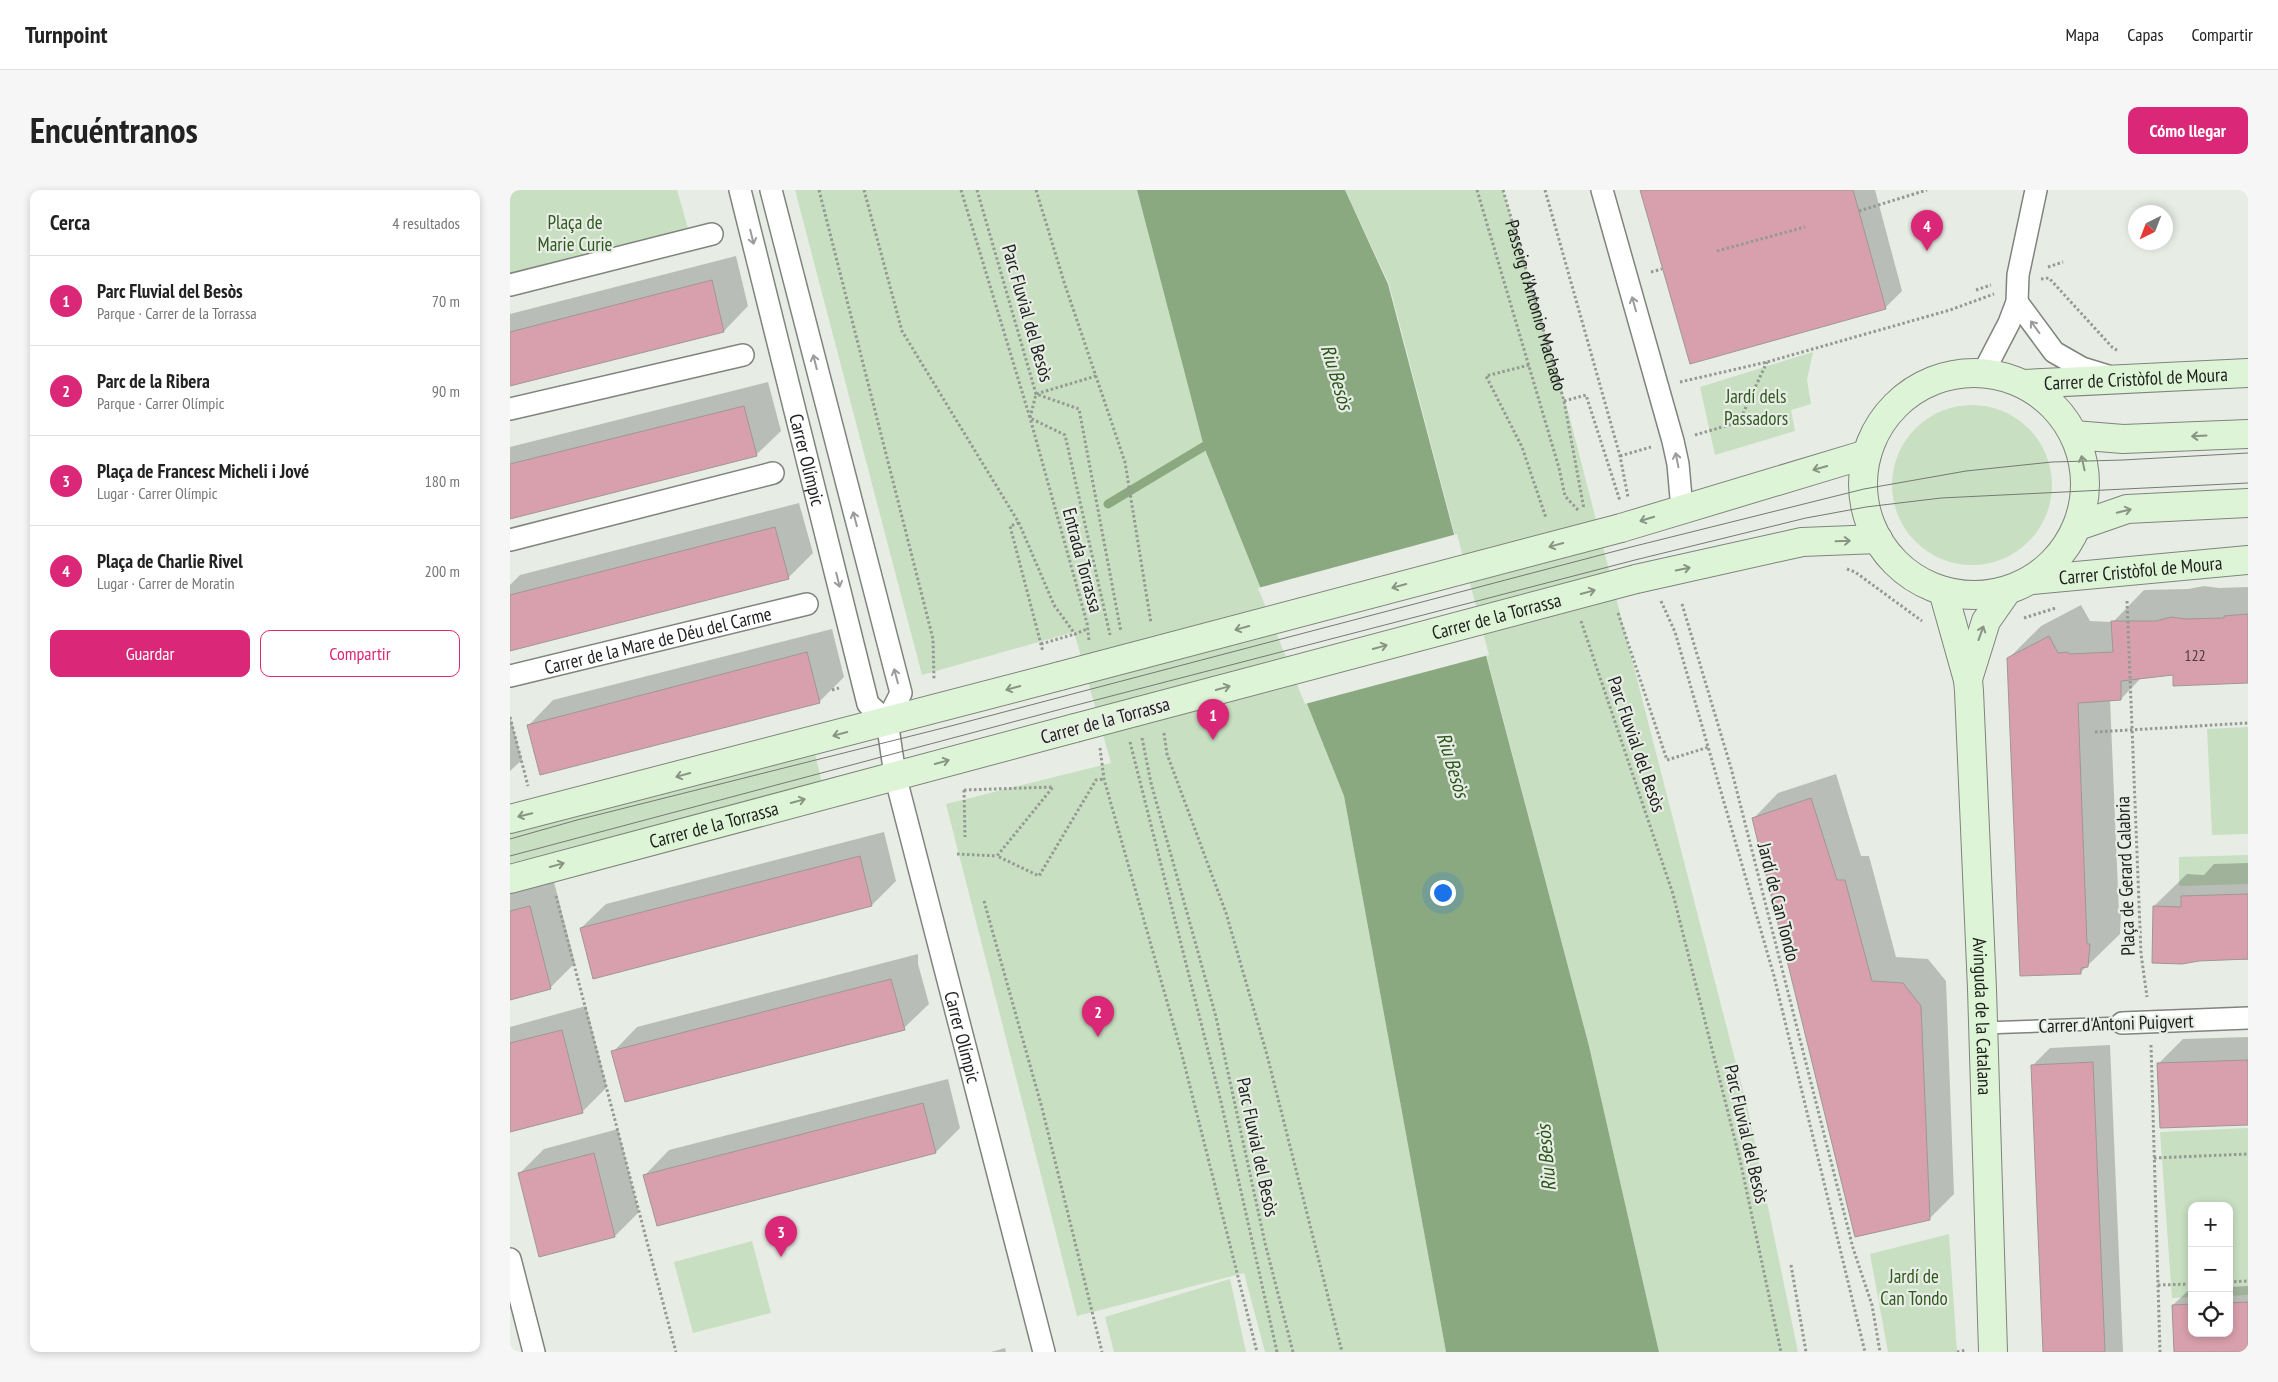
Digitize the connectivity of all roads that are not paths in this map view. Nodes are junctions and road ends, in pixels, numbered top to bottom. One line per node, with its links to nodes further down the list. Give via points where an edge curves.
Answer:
1 (740, 190): 29 (street, Carrer Olímpic, one-way to 29, via 868,704)
2 (770, 190): 29 (street, Carrer Olímpic, one-way to 2, via 901,693)
3 (1602, 190): 19 (street, one-way to 3, via 1676,456)
4 (2036, 190): 7 (street, via 2018,275)
5 (712, 234): 6 (street)
6 (510, 285)
7 (2017, 302): 9 (street); 11 (street, one-way to 7, via 2082,368 2054,352)
8 (743, 355): 13 (street)
9 (1983, 373): 12 (street, Carrer Cristòfol de Moura, via 2004,376); 16 (street, Carrer Cristòfol de Moura, via 1952,375 1923,384 1898,402 1879,426)
10 (2248, 374): 11 (street, Carrer de Cristòfol de Moura)
11 (2120, 380): 12 (street, Carrer de Cristòfol de Moura)
12 (2024, 384): 15 (street, via 2054,406)
13 (510, 409)
14 (2248, 434): 15 (street, one-way to 15, via 2123,440)
15 (2074, 435): 20 (street, one-way to 15, via 2085,490 2084,465)
16 (1867, 454): 19 (street, one-way to 19); 21 (street, Carrer Cristòfol de Moura, via 1863,483 1867,512)
17 (773, 473): 22 (street)
18 (2248, 503): 20 (street, one-way to 18, via 2127,509)
19 (1682, 509): 29 (street, one-way to 29, bridge, via 1621,517 1060,676)
20 (2078, 526): 24 (street, Avinguda de la Catalana, via 2059,557)
21 (1878, 539): 25 (street, Carrer Cristòfol de Moura, via 1898,565 1924,584); 30 (street, Carrer de la Torrassa, one-way to 21, bridge, via 1636,579 1802,542)
22 (510, 540)
23 (2248, 560): 24 (street, Carrer Cristòfol de Moura)
24 (2020, 585): 25 (street, Carrer Cristòfol de Moura, via 1982,595); 28 (street, Avinguda de la Catalana, one-way to 24, via 1986,621)
25 (1943, 591): 28 (street, Avinguda de la Catalana)
26 (807, 604): 27 (street, Carrer de la Mare de Déu del Carme)
27 (510, 676)
28 (1968, 680): 35 (street, Avinguda de la Catalana)
29 (887, 721): 30 (street, Carrer Olímpic); 31 (street, one-way to 31)
30 (895, 775): 32 (street, Carrer de la Torrassa, one-way to 30); 39 (street, Carrer Olímpic)
31 (522, 816)
32 (510, 879)
33 (2248, 1018): 34 (street, Carrer d'Antoni Puigvert)
34 (2122, 1023): 35 (lane, Carrer d'Antoni Puigvert)
35 (1983, 1028): 40 (street, Avinguda de la Catalana)
36 (510, 1259): 37 (street)
37 (519, 1330): 38 (street)
38 (534, 1352)
39 (1044, 1352)
40 (1994, 1352)

